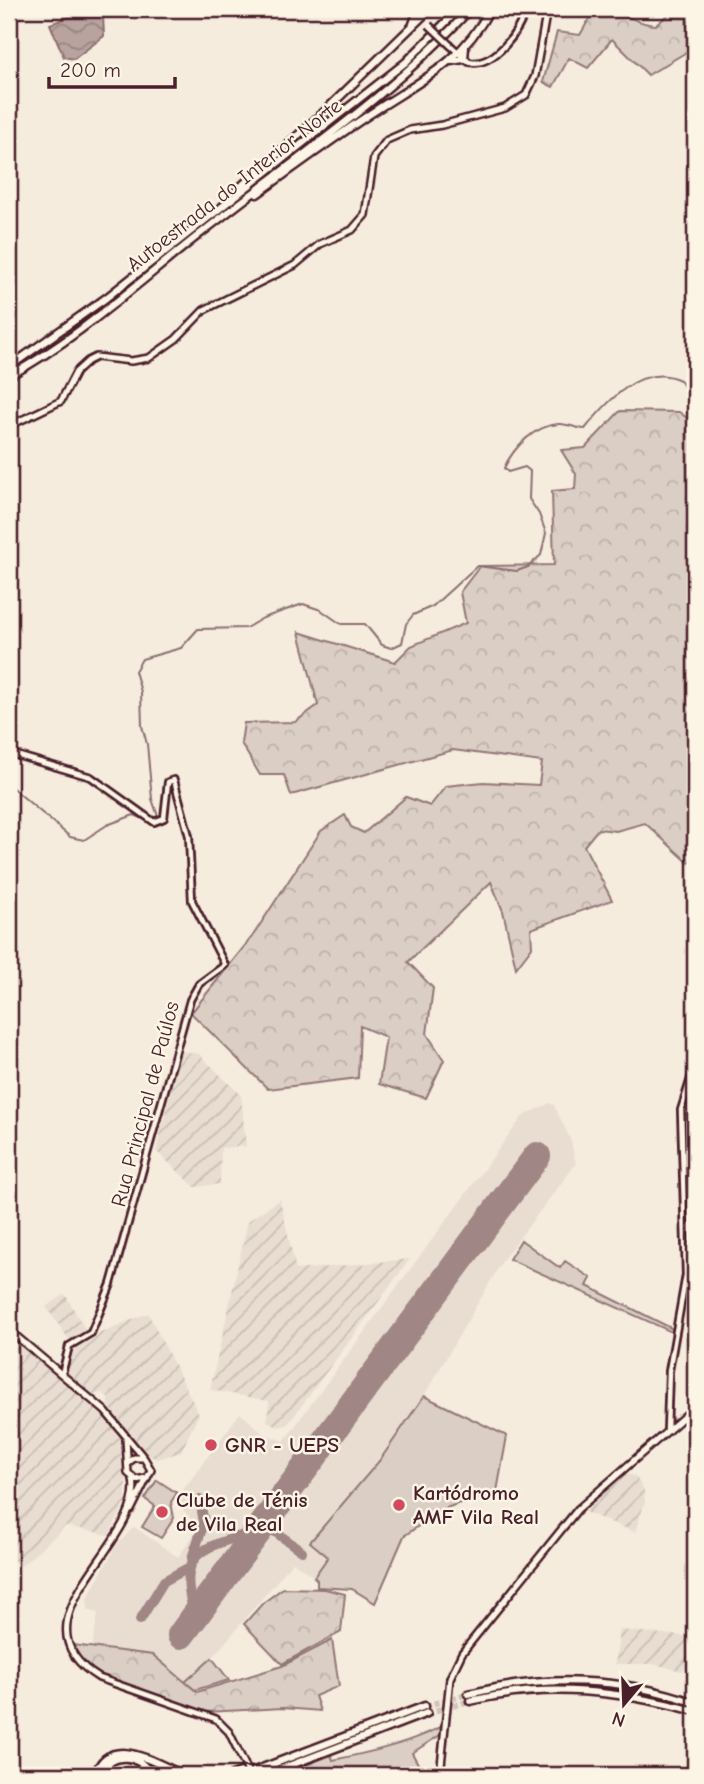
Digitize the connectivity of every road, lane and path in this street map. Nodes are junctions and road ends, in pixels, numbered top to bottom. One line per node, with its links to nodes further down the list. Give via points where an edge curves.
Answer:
1 (459, 9): 15 (highway, Autoestrada do Interior Norte, via 407,62)
2 (470, 9): 14 (highway, Autoestrada do Interior Norte, via 410,69)
3 (490, 9): 10 (highway)
4 (525, 9): 12 (street, via 518,29 489,58 474,64)
5 (547, 9): 18 (main road, via 532,87 505,108 410,130 387,140 374,157 365,215 352,230 320,244 295,265 204,310 149,358 96,357 88,361 76,372 61,401)
6 (428, 10): 7 (highway); 8 (highway)
7 (415, 11): 8 (street); 9 (highway)
8 (423, 19): 9 (highway); 11 (street, bridge)
9 (413, 24): 15 (highway, via 326,111)
10 (466, 45): 11 (highway); 12 (highway)
11 (456, 51): 12 (street); 13 (highway)
12 (464, 60): 13 (highway)
13 (452, 61): 14 (highway)
14 (203, 231): 17 (highway, Autoestrada do Interior Norte, via 50,350)
15 (106, 298): 16 (highway, Autoestrada do Interior Norte)
16 (9, 367)
17 (9, 376)
18 (9, 426)
19 (9, 753): 22 (street, Rua Principal de Paúlos, via 92,777 152,821 164,817 167,782 173,780 188,836 191,901 225,966 197,985 185,1012 113,1281 92,1332 69,1346)
20 (692, 1075): 24 (street, via 681,1110 687,1267 669,1377)
21 (9, 1330): 22 (main road)
22 (62, 1374): 27 (main road, via 110,1416)
23 (695, 1407): 25 (main road)
24 (670, 1411): 25 (street); 26 (street)
25 (678, 1421): 26 (main road)
26 (667, 1431): 44 (main road, via 573,1514 457,1662)
27 (125, 1437): 28 (main road); 29 (main road)
28 (144, 1458): 29 (main road); 30 (main road, via 150,1466)
29 (129, 1462): 31 (main road, via 127,1470)
30 (146, 1478): 31 (main road); 32 (main road)
31 (133, 1479): 32 (main road, via 135,1493)
32 (127, 1514): 41 (main road, bridge, via 72,1605 68,1626 72,1650 99,1678 215,1719 229,1732)
33 (695, 1703): 35 (highway, via 651,1690 588,1682 497,1686 469,1697 579,1689)
34 (426, 1709): 36 (highway)
35 (695, 1711)
36 (346, 1739): 40 (highway); 41 (highway); 42 (highway); 43 (highway)
37 (97, 1775): 38 (highway, via 108,1763 124,1757 142,1763); 39 (highway, via 106,1758 124,1752)
38 (151, 1775)
39 (184, 1775)
40 (232, 1775)
41 (246, 1775)
42 (265, 1775)
43 (274, 1775)
44 (440, 1775)

